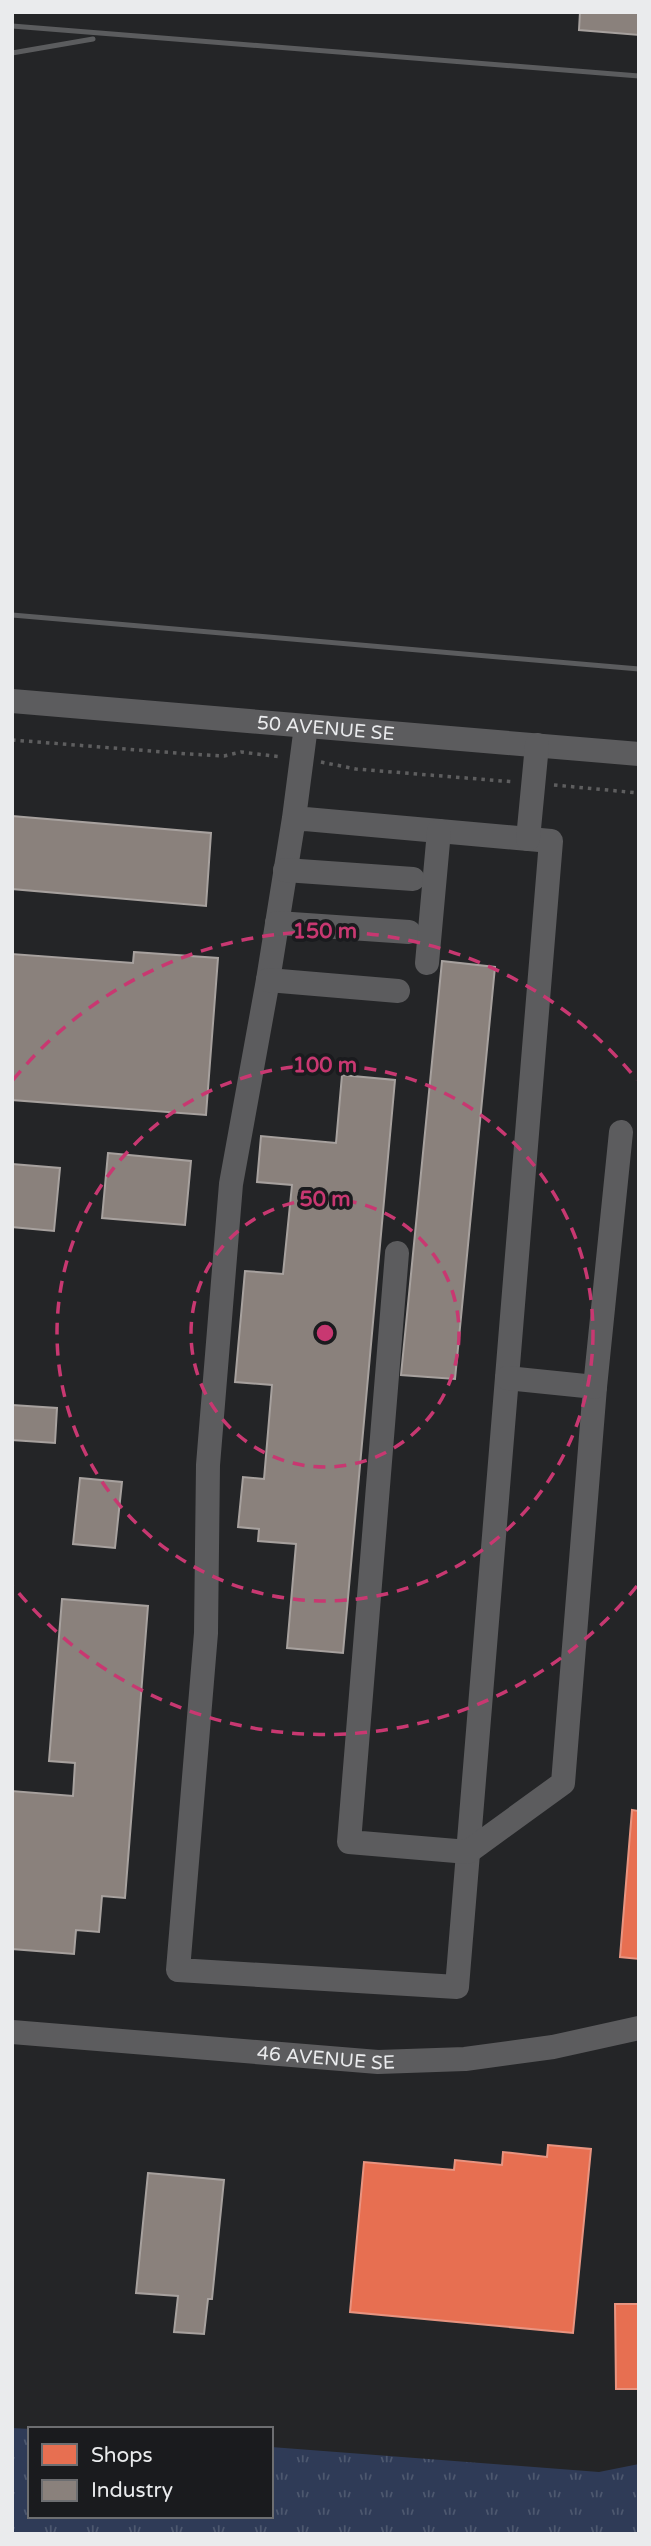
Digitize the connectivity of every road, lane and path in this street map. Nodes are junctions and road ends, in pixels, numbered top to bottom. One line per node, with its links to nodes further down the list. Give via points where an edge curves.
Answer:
1 (12, 701): 2 (street, 50 AVENUE SE)
2 (306, 726): 4 (street, 50 AVENUE SE); 6 (street)
3 (12, 740): 6 (path)
4 (537, 745): 5 (street, 50 AVENUE SE); 7 (street)
5 (639, 754)
6 (302, 758): 7 (path, via 356,769); 9 (street)
7 (533, 784): 8 (path); 11 (street)
8 (639, 793)
9 (294, 818): 10 (street); 12 (street)
10 (439, 831): 11 (street); 16 (street)
11 (528, 839): 21 (street, via 551,841)
12 (285, 870): 13 (street); 14 (street)
13 (413, 879)
14 (277, 923): 15 (street); 17 (street)
15 (410, 932)
16 (427, 963)
17 (268, 980): 18 (street); 23 (street, via 231,1184 208,1465 206,1633 177,1970 457,1987)
18 (398, 991)
19 (621, 1132): 22 (street)
20 (397, 1253): 23 (street, via 349,1842)
21 (507, 1378): 22 (street); 23 (street)
22 (594, 1387): 23 (street, via 563,1783)
23 (468, 1852)
24 (639, 2028): 25 (street, 46 AVENUE SE, via 553,2047 465,2059 378,2062)
25 (12, 2032)

